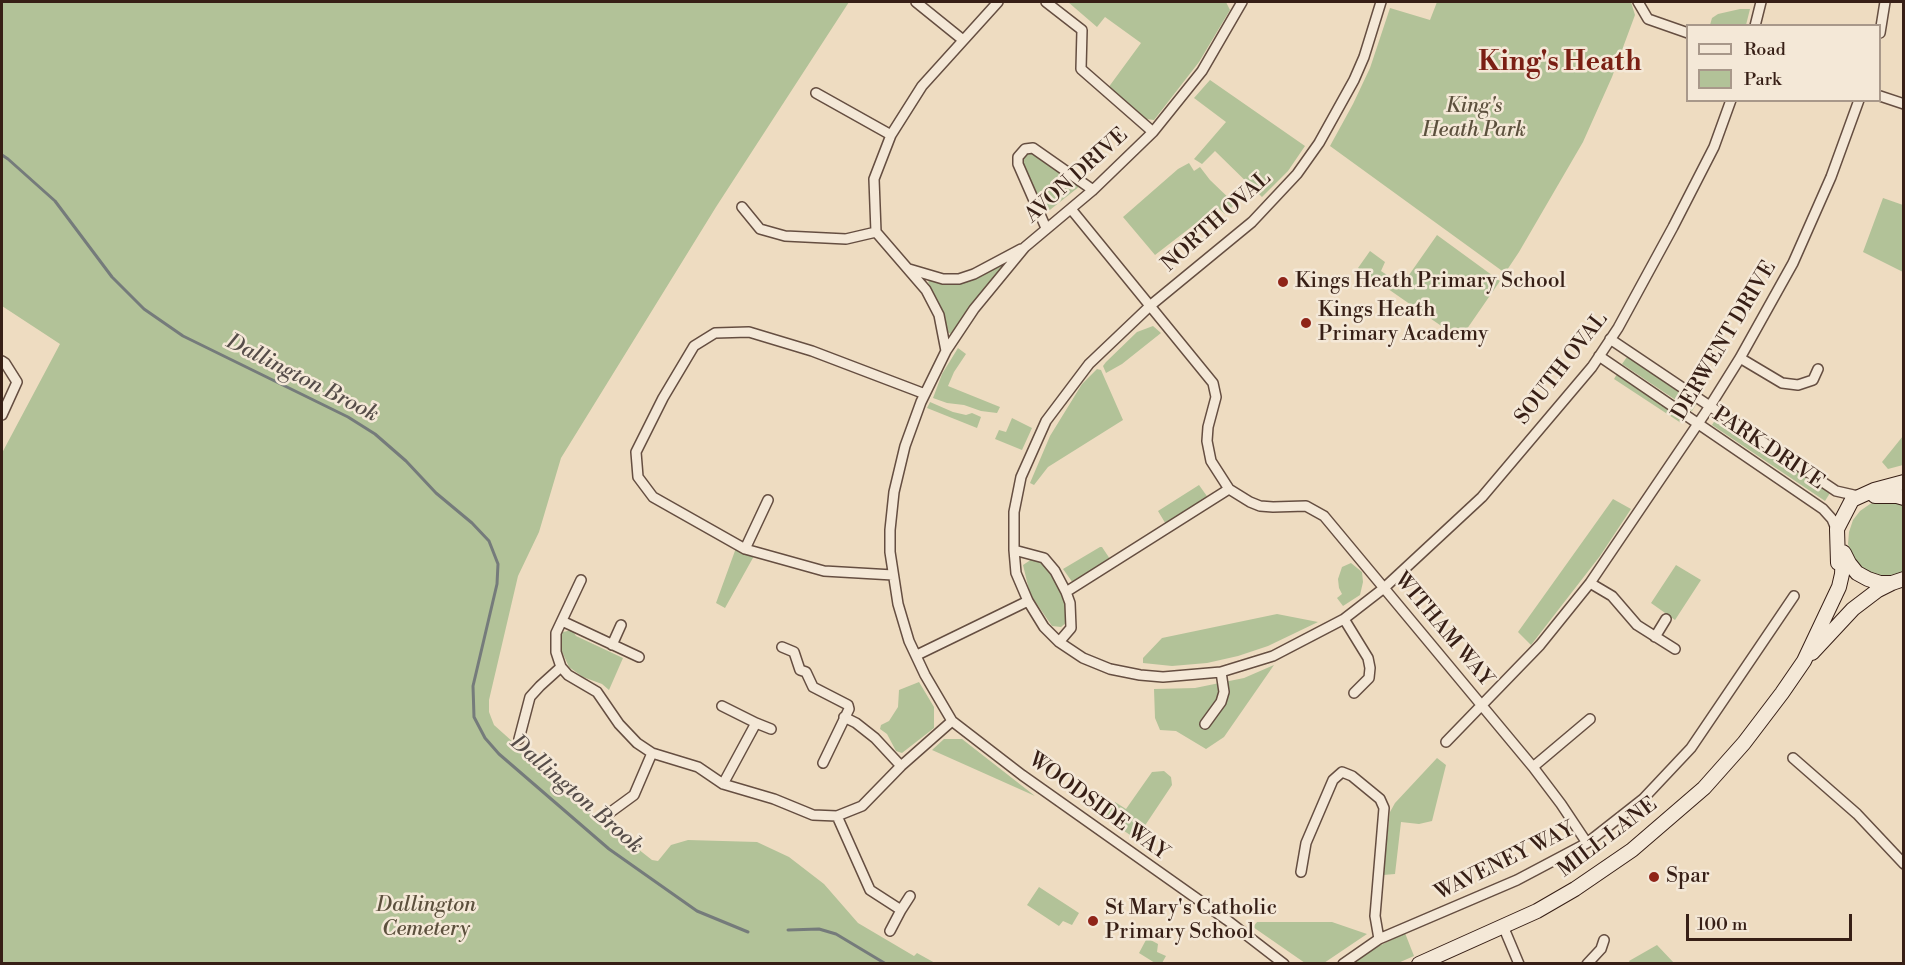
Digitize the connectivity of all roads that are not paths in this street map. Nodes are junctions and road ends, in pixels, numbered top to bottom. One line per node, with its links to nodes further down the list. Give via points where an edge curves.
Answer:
1 (916, 2): 12 (street)
2 (998, 2): 12 (street)
3 (1046, 2): 18 (street, via 1082,30 1082,69)
4 (1240, 2): 18 (street, AVON DRIVE, via 1202,71)
5 (1381, 2): 27 (street, NORTH OVAL, via 1354,80 1309,158 1252,222)
6 (1638, 2): 11 (street, via 1648,19)
7 (1761, 2): 9 (street)
8 (1885, 2): 10 (street)
9 (1756, 24)
10 (1881, 27)
11 (1686, 32)
12 (963, 40): 19 (street, via 922,86)
13 (816, 93): 19 (street)
14 (1881, 96): 17 (street)
15 (1730, 102): 28 (street, SOUTH OVAL, via 1714,147)
16 (1858, 102): 31 (street, DERWENT DRIVE, via 1793,263)
17 (1904, 104)
18 (1153, 132): 20 (street, AVON DRIVE)
19 (891, 135): 24 (street, via 874,179)
20 (1093, 190): 22 (street, AVON DRIVE); 23 (street, via 1033,148 1025,149 1018,164)
21 (742, 207): 24 (street, via 760,229 784,236 846,239)
22 (1071, 209): 23 (street, AVON DRIVE); 27 (street)
23 (1047, 228): 25 (street, AVON DRIVE)
24 (876, 232): 26 (street)
25 (1025, 247): 26 (street, AVON DRIVE, via 959,279 943,279); 29 (street, AVON DRIVE, via 974,309)
26 (909, 269): 29 (street, via 939,315)
27 (1151, 305): 39 (street, via 1213,383 1216,397 1207,441 1211,461); 46 (street, NORTH OVAL, via 1089,364 1046,421 1021,477 1014,512)
28 (1610, 339): 30 (street, SOUTH OVAL); 35 (street, PARK DRIVE)
29 (946, 351): 34 (street, AVON DRIVE)
30 (1599, 357): 37 (street, PARK DRIVE); 51 (street, SOUTH OVAL, via 1482,497)
31 (1740, 358): 33 (street, via 1782,383 1798,385 1813,380); 35 (street, DERWENT DRIVE)
32 (2, 361): 36 (street, via 17,382)
33 (1818, 369)
34 (925, 394): 45 (street, via 812,351 749,332 715,333 694,346 636,452 638,477 653,497); 47 (street, AVON DRIVE, via 905,446 894,492 890,530)
35 (1710, 406): 37 (street, DERWENT DRIVE); 40 (street, PARK DRIVE, via 1836,491)
36 (2, 415)
37 (1698, 423): 43 (street, PARK DRIVE, via 1823,509); 50 (street, DERWENT DRIVE)
38 (1904, 482): 40 (street, MILL LANE, via 1874,490)
39 (1229, 489): 51 (street, WITHAM WAY, via 1260,506 1306,506 1324,516); 52 (street)
40 (1865, 497): 41 (street); 43 (street, MILL LANE, via 1852,500); 44 (street, MILL LANE, via 1848,516 1842,530)
41 (1904, 498)
42 (768, 501): 45 (street)
43 (1837, 530): 44 (street, PARK DRIVE); 70 (street, MILL LANE, via 1838,573 1832,597)
44 (1842, 548): 49 (street, via 1857,573 1874,581); 66 (street, MILL LANE, via 1839,587)
45 (745, 549): 47 (street, via 824,571)
46 (1014, 550): 52 (street, via 1044,558); 54 (street, NORTH OVAL, via 1016,573)
47 (893, 575): 64 (street, AVON DRIVE, via 898,604)
48 (580, 580): 57 (street)
49 (1900, 580): 66 (street, MILL LANE, via 1878,590 1853,609)
50 (1590, 582): 59 (street, via 1612,596 1637,625); 72 (street, DERWENT DRIVE, via 1540,645)
51 (1384, 588): 55 (street, SOUTH OVAL); 72 (street, WITHAM WAY)
52 (1066, 592): 60 (street, via 1071,628)
53 (1794, 596): 89 (street, WAVENEY WAY, via 1691,748 1643,799)
54 (1028, 601): 60 (street, NORTH OVAL); 64 (street)
55 (1344, 618): 68 (street, SOUTH OVAL, via 1273,656); 69 (street, via 1371,668 1370,678)
56 (1666, 619): 59 (street)
57 (562, 621): 61 (street); 67 (street, via 556,633)
58 (621, 625): 61 (street)
59 (1655, 636): 63 (street)
60 (1059, 642): 68 (street, SOUTH OVAL, via 1083,658 1140,675)
61 (612, 645): 65 (street)
62 (782, 647): 73 (street, via 794,652 800,670 806,672 813,687 848,705)
63 (1675, 649)
64 (917, 656): 75 (street, WOODSIDE WAY)
65 (639, 657)
66 (1804, 661): 70 (street, MILL LANE)
67 (561, 667): 79 (street, via 530,697); 81 (street, via 597,692 619,724)
68 (1221, 672): 77 (street, via 1221,702)
69 (1354, 693)
70 (1782, 693): 94 (street, MILL LANE, via 1721,770 1655,831 1569,894)
71 (722, 706): 76 (street)
72 (1483, 706): 80 (street, DERWENT DRIVE); 85 (street, WITHAM WAY)
73 (846, 713): 83 (street); 84 (street)
74 (1590, 719): 85 (street)
75 (952, 721): 84 (street); 98 (street, WOODSIDE WAY)
76 (756, 723): 78 (street); 86 (street)
77 (1205, 724)
78 (771, 729)
79 (519, 739)
80 (1446, 742)
81 (651, 753): 86 (street, via 698,767); 87 (street, via 634,795)
82 (1793, 758): 90 (street, via 1857,814)
83 (823, 763)
84 (901, 766): 88 (street, via 862,806)
85 (1533, 767): 89 (street, WITHAM WAY)
86 (723, 784): 88 (street, via 813,815)
87 (608, 814)
88 (837, 816): 93 (street, via 870,890)
89 (1587, 843): 96 (street, WAVENEY WAY, via 1517,880)
90 (1904, 864)
91 (1301, 872): 96 (street, via 1306,843 1333,780 1342,772 1352,776 1380,799 1384,808 1375,916)
92 (910, 896): 93 (street)
93 (901, 910): 95 (street)
94 (1503, 926): 100 (street, MILL LANE); 101 (street)
95 (890, 931)
96 (1379, 939): 99 (street, WAVENEY WAY)
97 (1611, 954): 102 (street, via 1602,945)
98 (1284, 963)
99 (1343, 963)
100 (1419, 963)
101 (1519, 963)
102 (1587, 963)

